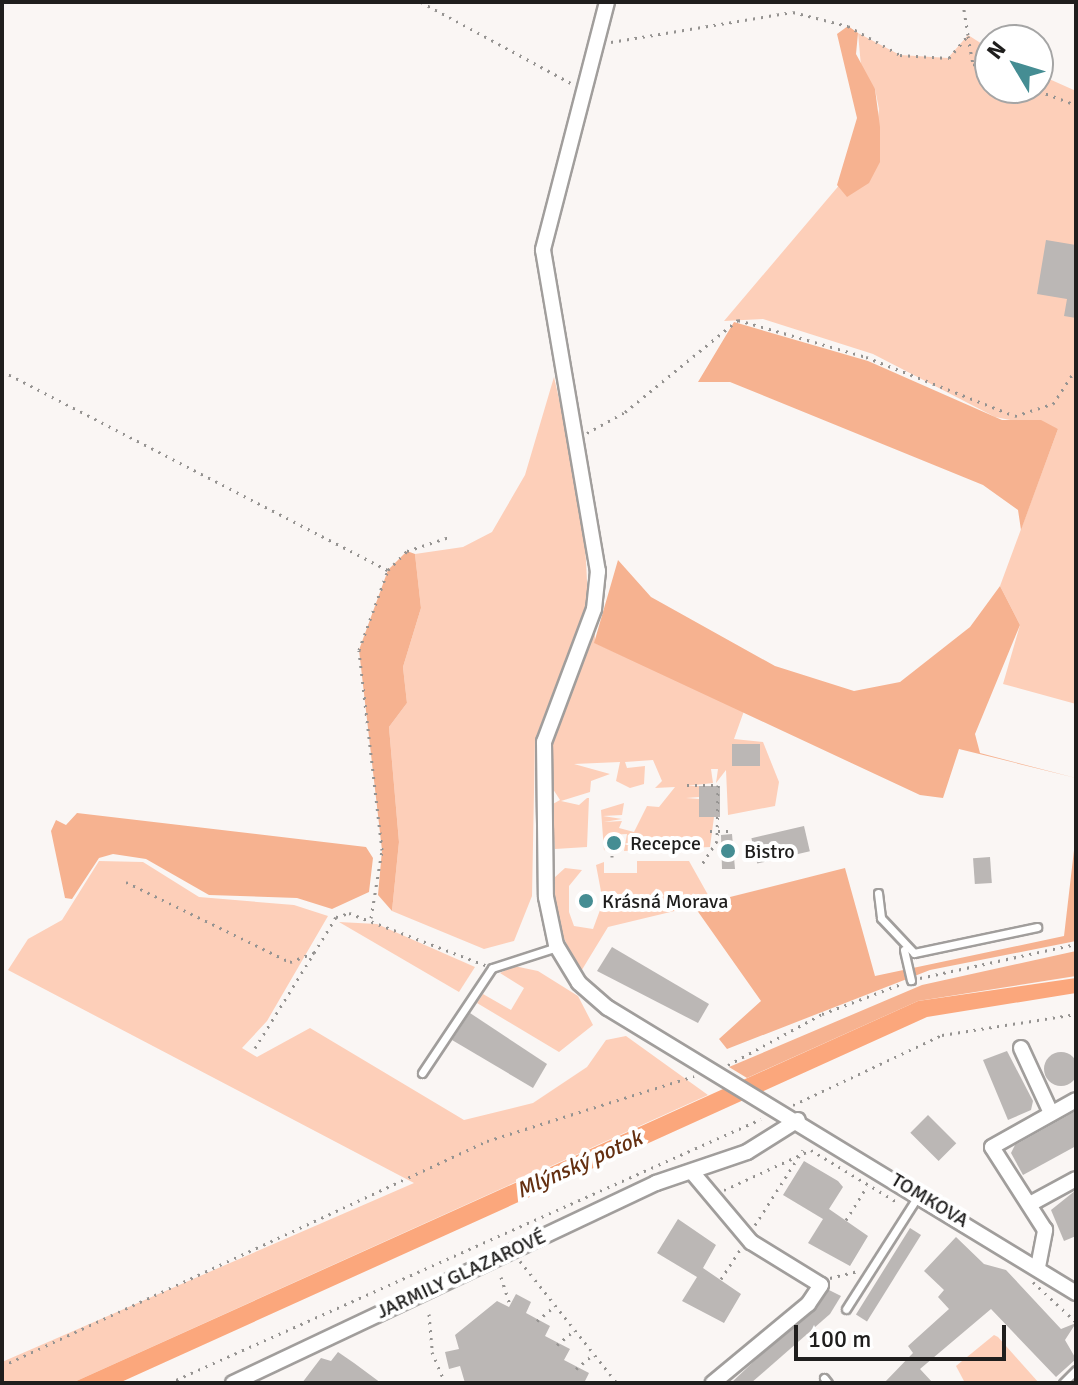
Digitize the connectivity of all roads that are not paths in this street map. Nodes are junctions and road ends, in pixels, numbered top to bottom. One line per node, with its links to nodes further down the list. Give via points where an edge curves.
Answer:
1 (607, 2): 4 (street, via 543,250 598,580 544,742 546,897)
2 (878, 893): 5 (lane, via 881,918)
3 (1037, 927): 5 (lane)
4 (557, 947): 8 (lane, via 492,968); 11 (street, TOMKOVA, via 594,997)
5 (904, 950): 6 (lane)
6 (911, 980)
7 (1021, 1048): 10 (street)
8 (422, 1073)
9 (1076, 1100): 10 (street)
10 (1051, 1113): 15 (street, via 992,1147)
11 (798, 1120): 12 (street, JARMILY GLAZAROVÉ, via 772,1141); 14 (street, TOMKOVA)
12 (692, 1172): 20 (street, JARMILY GLAZAROVÉ); 21 (street, via 717,1193 748,1237 817,1282 808,1304)
13 (1076, 1179): 15 (street)
14 (914, 1196): 16 (street, TOMKOVA); 18 (lane)
15 (1030, 1204): 16 (street, via 1046,1235)
16 (1038, 1267): 17 (street, TOMKOVA)
17 (1076, 1293)
18 (846, 1309)
19 (1076, 1370): 22 (lane)
20 (233, 1383)
21 (713, 1383)
22 (1063, 1383)

